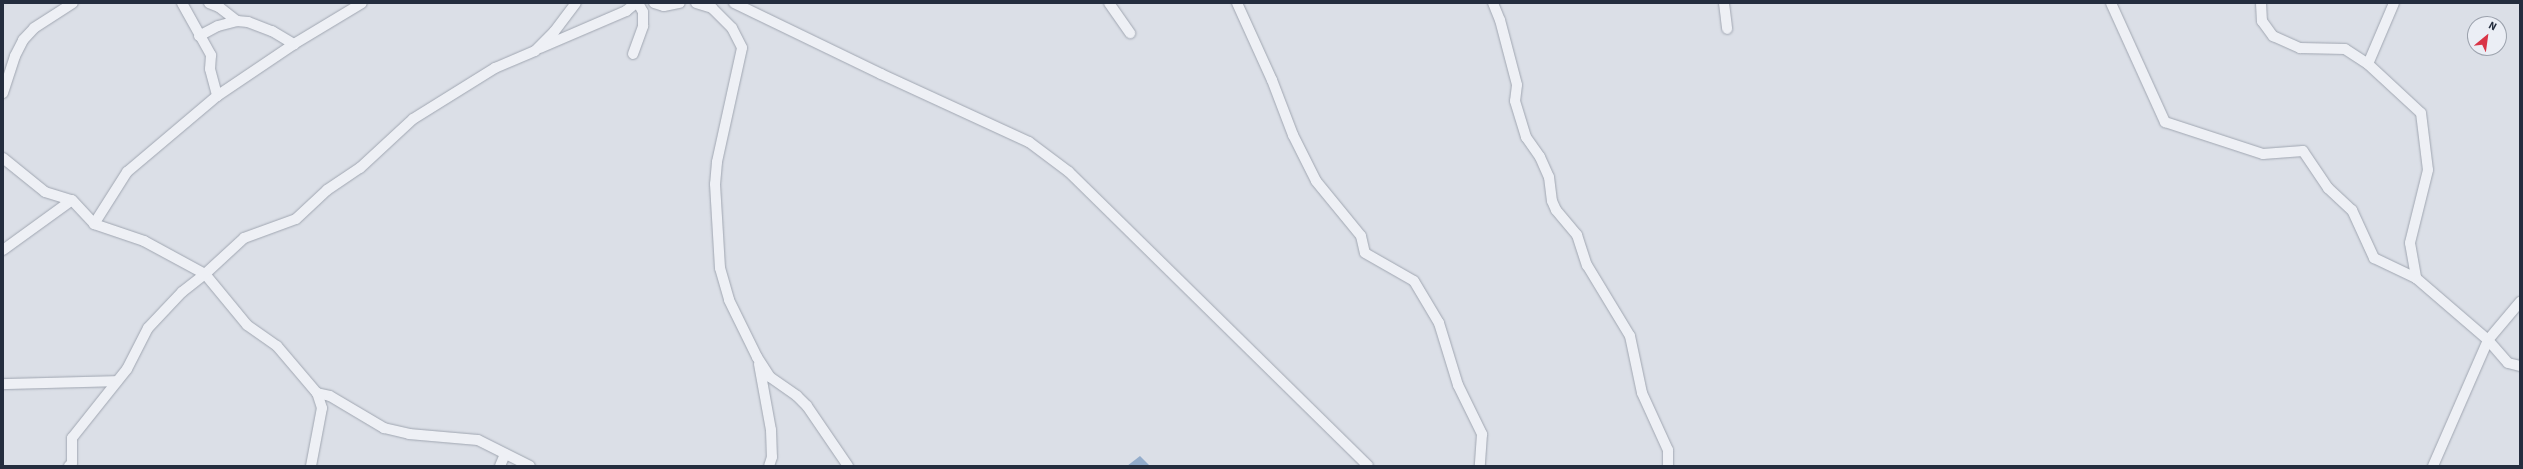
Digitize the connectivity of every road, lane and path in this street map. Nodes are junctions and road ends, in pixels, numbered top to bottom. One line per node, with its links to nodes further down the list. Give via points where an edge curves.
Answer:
1 (73, 3): 26 (street, via 34,28 23,40)
2 (182, 3): 21 (street)
3 (209, 3): 18 (street, via 219,7)
4 (362, 3): 22 (street)
5 (576, 3): 23 (street, via 554,32)
6 (654, 3): 7 (street, via 664,6)
7 (680, 3)
8 (696, 3): 36 (street, via 712,8 732,28 742,48 717,162 715,184 720,268 729,300)
9 (734, 3): 49 (street, via 1029,142 1069,172)
10 (1110, 3): 20 (street)
11 (1237, 3): 50 (street, via 1272,80 1293,135 1316,181 1361,236 1365,253 1414,281 1439,323 1458,385 1482,434)
12 (1493, 3): 51 (street, via 1517,85 1515,102 1526,138 1540,157 1549,177 1556,210 1577,235 1587,264 1630,336 1642,393 1668,450)
13 (1724, 3): 19 (street)
14 (2111, 3): 33 (street, via 2165,122 2262,154 2303,151 2328,188 2352,210 2374,258)
15 (2261, 3): 25 (street, via 2262,21 2273,36 2300,48 2345,48)
16 (2394, 3): 25 (street)
17 (634, 5): 23 (street); 24 (street, via 643,26)
18 (237, 21): 21 (street, via 218,26); 22 (street, via 260,25)
19 (1727, 29)
20 (1130, 33)
21 (199, 36): 27 (street, via 211,55 210,69)
22 (294, 44): 27 (street)
23 (535, 51): 32 (street, via 495,68 413,119 360,168 327,190 296,219 244,238)
24 (633, 54)
25 (2368, 64): 33 (street, via 2420,113 2428,170 2410,243)
26 (3, 94)
27 (217, 96): 30 (street, via 127,172)
28 (3, 158): 29 (street, via 45,192)
29 (72, 200): 30 (street); 31 (street)
30 (94, 224): 32 (street, via 144,240)
31 (3, 250)
32 (205, 274): 38 (street, via 182,292 148,328 127,369); 40 (street, via 247,325 277,346)
33 (2416, 278): 35 (street)
34 (2520, 302): 35 (street)
35 (2488, 340): 37 (street, via 2508,363); 52 (street)
36 (757, 357): 47 (street, via 771,430 772,457); 48 (street, via 770,376 807,406)
37 (2520, 366)
38 (117, 381): 39 (street); 42 (street, via 72,438 72,463)
39 (3, 384)
40 (317, 393): 41 (street, via 330,396 384,428 409,434 478,440); 43 (street, via 322,408)
41 (505, 454): 44 (street); 45 (street); 46 (street)
42 (69, 466)
43 (311, 466)
44 (500, 466)
45 (506, 466)
46 (530, 466)
47 (769, 466)
48 (848, 466)
49 (1368, 466)
50 (1480, 466)
51 (1668, 466)
52 (2433, 466)

